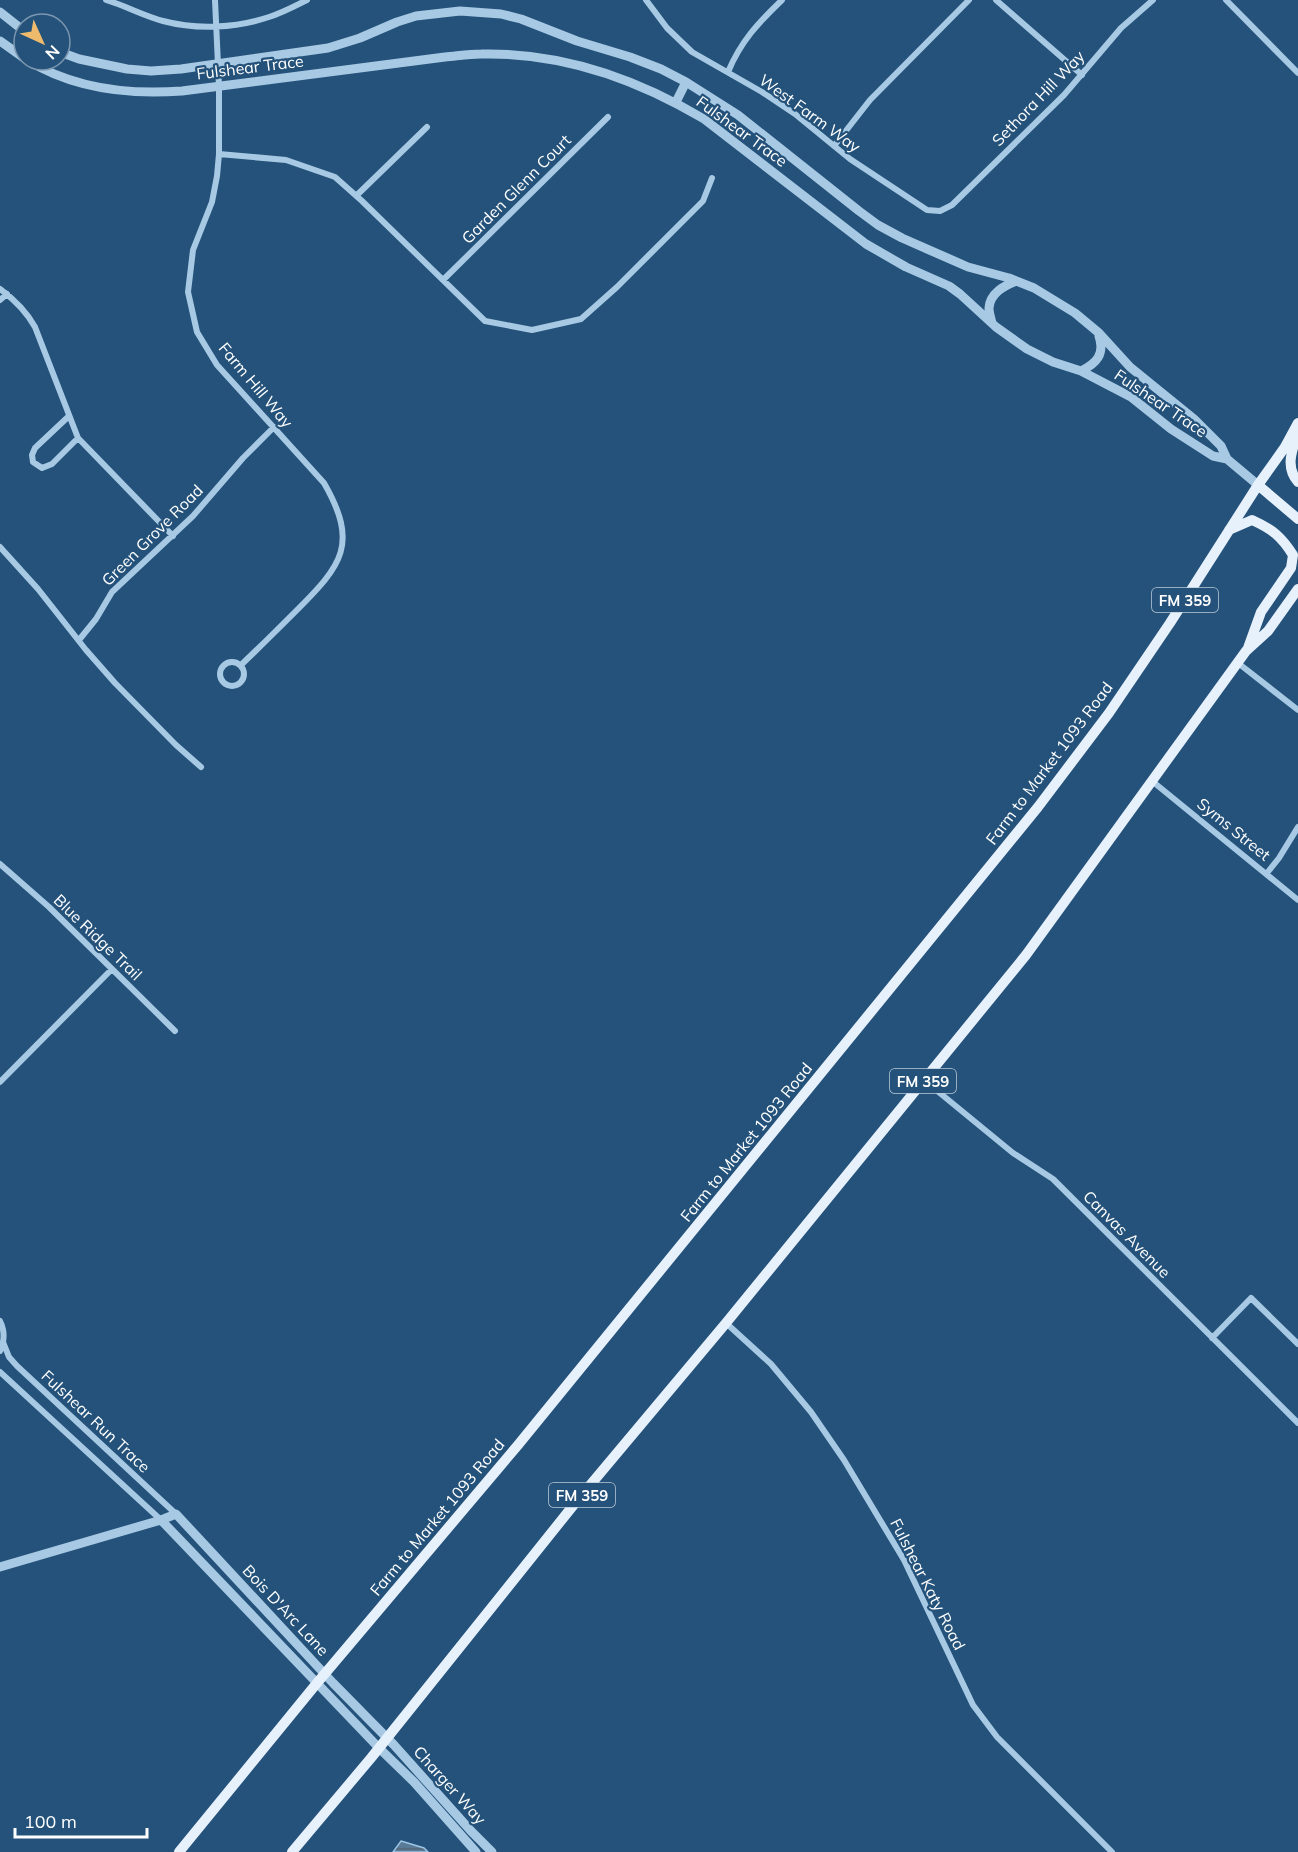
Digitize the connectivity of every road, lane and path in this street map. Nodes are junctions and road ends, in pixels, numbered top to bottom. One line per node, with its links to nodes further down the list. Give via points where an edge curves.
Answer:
1 (106, 0): 12 (street, via 163,21)
2 (215, 0): 12 (street, Farm Hill Way)
3 (308, 0): 12 (street, via 271,16)
4 (646, 0): 16 (street, West Farm Way, via 692,52)
5 (782, 0): 16 (street, via 753,28)
6 (969, 0): 24 (street, via 870,100)
7 (996, 0): 18 (street)
8 (1153, 0): 18 (street, Sethora Hill Way, via 1121,28)
9 (1226, 0): 17 (street)
10 (0, 12): 11 (street)
11 (12, 22)
12 (216, 27): 14 (street, Farm Hill Way)
13 (72, 57): 14 (street, Fulshear Trace, via 151,71)
14 (218, 64): 19 (street, Fulshear Trace, via 328,48 416,16 479,11 521,19 630,57); 20 (street, Farm Hill Way)
15 (50, 72): 20 (street, Fulshear Trace, via 95,87 126,92)
16 (728, 72): 24 (street, West Farm Way, via 795,114)
17 (1298, 73)
18 (1082, 75): 28 (street, Sethora Hill Way, via 952,205)
19 (686, 82): 21 (street); 30 (street, Fulshear Trace, via 738,115 878,225 968,267)
20 (219, 86): 21 (street, Fulshear Trace, via 482,54 567,63 621,78); 25 (street, Farm Hill Way)
21 (676, 102): 34 (street, Fulshear Trace, via 726,134 866,244 949,286)
22 (608, 117): 29 (street, Garden Glenn Court)
23 (427, 127): 27 (street)
24 (834, 146): 28 (street, West Farm Way, via 927,210)
25 (219, 154): 27 (street, via 286,160 334,177); 39 (street, Farm Hill Way, via 212,202 193,250 188,292 197,332 217,365)
26 (712, 178): 29 (street, via 703,201 581,319 532,330 485,321)
27 (356, 196): 29 (street)
28 (940, 211)
29 (443, 280)
30 (1016, 281): 34 (street, via 1002,287 993,297 989,308); 35 (street, Fulshear Trace, via 1048,295)
31 (0, 289): 32 (street)
32 (7, 294): 33 (street); 37 (street, via 20,304 35,327)
33 (0, 300)
34 (992, 323): 36 (street, Fulshear Trace, via 1027,349)
35 (1099, 333): 36 (street, via 1101,351 1091,366); 42 (street, Fulshear Trace, via 1130,367 1194,418 1221,446)
36 (1081, 371): 42 (street, Fulshear Trace, via 1131,397 1213,456)
37 (69, 416): 41 (street); 41 (street, via 35,448 33,462 42,468 49,466)
38 (1298, 423): 44 (main road, Farm to Market 1093 Road)
39 (274, 427): 47 (street, Green Grove Road); 53 (street, Farm Hill Way, via 324,483 335,502 343,531 341,549 324,582)
40 (1298, 431): 43 (main road, via 1289,459)
41 (78, 438): 47 (street)
42 (1227, 459): 44 (street, Fulshear Trace)
43 (1298, 482)
44 (1258, 485): 45 (main road, Fulshear Trace); 46 (main road, Farm to Market 1093 Road / FM 359)
45 (1298, 519)
46 (1229, 530): 51 (main road, via 1252,520 1270,528 1293,555 1291,568 1261,612); 76 (main road, Farm to Market 1093 Road / FM 359, via 1109,712 1038,807 518,1445)
47 (173, 536): 50 (street, Green Grove Road, via 112,592)
48 (0, 547): 50 (street)
49 (1298, 589): 51 (main road, FM 359, via 1268,631)
50 (79, 640): 55 (street, via 115,683)
51 (1246, 651): 52 (main road, FM 359)
52 (1238, 663): 54 (street); 56 (main road, FM 359)
53 (241, 665): 53 (street, Farm Hill Way, via 244,677 240,684 224,684 220,673 223,666 234,662)
54 (1298, 710)
55 (201, 767)
56 (1152, 781): 59 (street, Syms Street); 63 (main road, FM 359, via 1026,955)
57 (1298, 827): 59 (street)
58 (0, 864): 61 (street, Blue Ridge Trail)
59 (1267, 873): 60 (street, Syms Street)
60 (1298, 900)
61 (112, 969): 62 (street, Blue Ridge Trail); 64 (street)
62 (175, 1031)
63 (924, 1080): 66 (main road, FM 359); 67 (street, Canvas Avenue, via 1013,1154 1053,1179)
64 (0, 1082)
65 (0, 1321): 68 (street)
66 (726, 1323): 78 (main road, FM 359); 84 (street, Fulshear Katy Road, via 771,1364 844,1460 904,1560 973,1705 997,1737)
67 (1212, 1338): 69 (street, via 1251,1298); 72 (street, Canvas Avenue)
68 (3, 1342): 70 (street); 73 (street, Fulshear Run Trace, via 17,1366)
69 (1298, 1344)
70 (0, 1351)
71 (0, 1372): 74 (street, Fulshear Run Trace)
72 (1298, 1423)
73 (176, 1514): 74 (street); 76 (street, Bois D'Arc Lane)
74 (161, 1520): 75 (street); 77 (street, Bois D'Arc Lane)
75 (0, 1567)
76 (325, 1674): 77 (main road, Farm to Market 1093 Road / FM 359); 78 (street, Bois D'Arc Lane)
77 (317, 1683): 79 (street, Bois D'Arc Lane); 80 (main road, Farm to Market 1093 Road / FM 359)
78 (387, 1737): 79 (main road, FM 359); 83 (street, Charger Way)
79 (379, 1748): 81 (main road, FM 359); 82 (street, Charger Way)
80 (179, 1852)
81 (292, 1852)
82 (476, 1852)
83 (492, 1852)
84 (1112, 1852)

